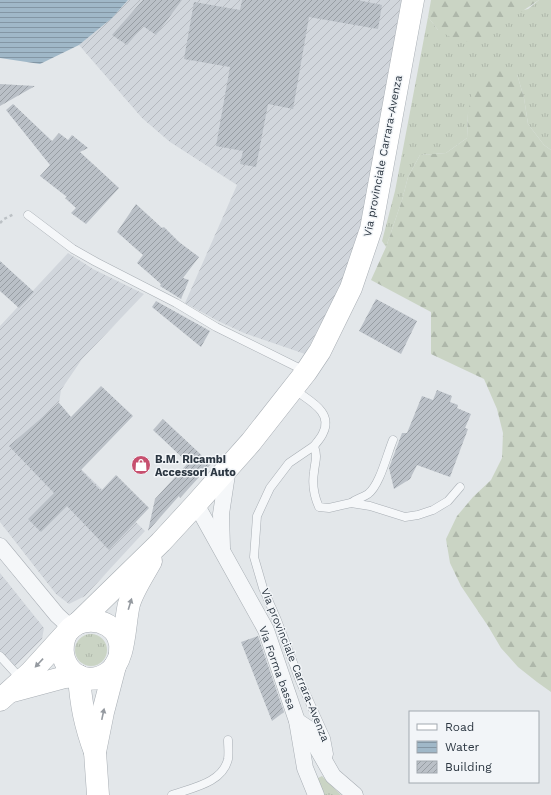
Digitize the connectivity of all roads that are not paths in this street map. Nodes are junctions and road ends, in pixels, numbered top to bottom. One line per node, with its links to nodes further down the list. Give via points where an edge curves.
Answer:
1 (413, 0): 3 (main road, Via provinciale Carrara-Avenza, via 371,229 351,288 320,351)
2 (28, 215): 3 (lane, Via provinciale Carrara-Avenza, via 73,249 176,303)
3 (300, 380): 5 (lane, Via provinciale Carrara-Avenza, via 325,419 324,432); 6 (main road, Via provinciale Carrara-Avenza)
4 (393, 440): 8 (lane, via 378,482 368,494)
5 (314, 446): 8 (lane, via 317,456 314,497 319,507 329,508); 21 (lane, Via provinciale Carrara-Avenza, via 289,463 270,488 257,516 254,557 300,681 326,738 329,754)
6 (228, 468): 9 (main road, Via provinciale Carrara-Avenza); 12 (street, Via Forma bassa, via 221,514)
7 (460, 487): 8 (lane, via 448,501 433,510 405,518 370,506)
8 (351, 503)
9 (196, 504): 10 (main road, Via provinciale Carrara-Avenza); 12 (street, Via Forma bassa)
10 (161, 542): 13 (main road, Via provinciale Carrara-Avenza); 15 (main road, Via provinciale Carrara-Avenza, one-way to 10, via 129,604)
11 (0, 546): 13 (street, via 56,615)
12 (222, 551): 18 (street, Via Forma bassa, via 266,630)
13 (72, 628): 15 (main road, via 86,620 110,626 121,648); 16 (main road, via 63,642 63,658 72,672); 17 (main road, Via provinciale Carrara-Avenza, one-way to 17)
14 (0, 656): 17 (lane)
15 (118, 661): 16 (main road, via 110,672 99,677); 20 (main road, Via provinciale Carrara-Avenza, one-way to 15, via 103,712)
16 (79, 676): 17 (main road); 20 (main road, via 82,712)
17 (10, 691)
18 (297, 722): 21 (street, Via Forma bassa, via 309,729); 24 (street, Via Forma bassa, via 305,768)
19 (228, 740): 23 (lane, via 228,758 224,770 218,776)
20 (96, 752): 22 (main road)
21 (326, 763): 25 (street, Via Forma bassa, via 333,776)
22 (98, 795)
23 (172, 795)
24 (316, 795)
25 (355, 795)

